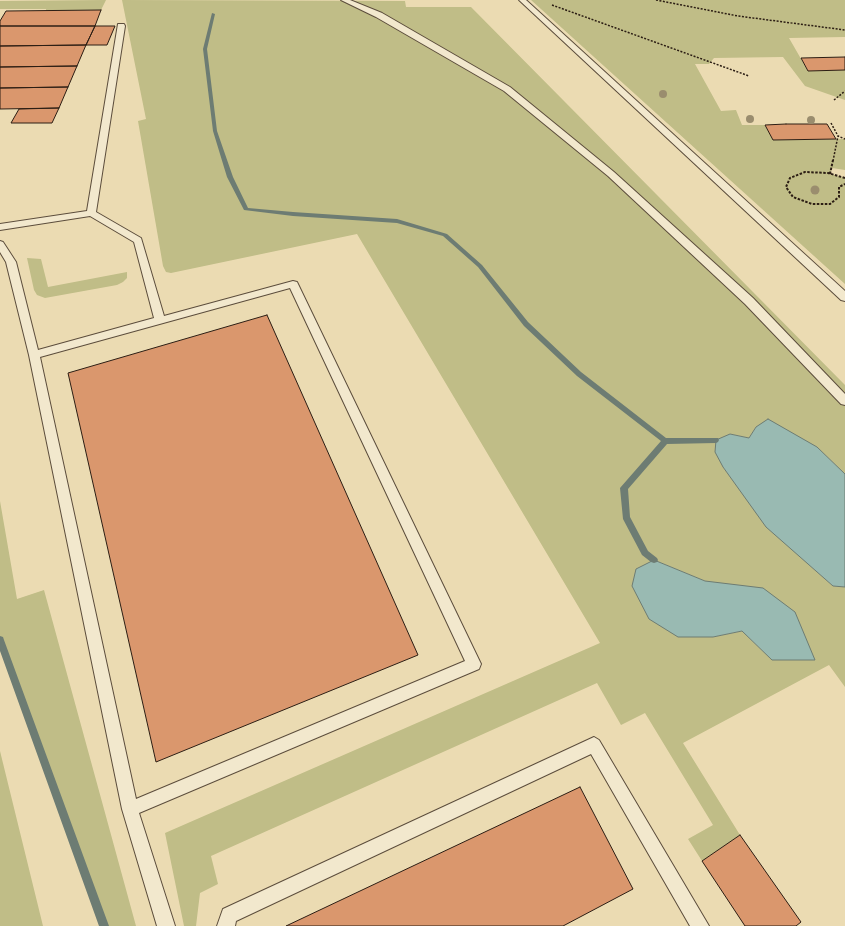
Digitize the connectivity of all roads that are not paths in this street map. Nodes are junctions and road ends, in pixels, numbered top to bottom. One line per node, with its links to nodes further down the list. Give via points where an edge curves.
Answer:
1 (344, 0): 10 (lane, via 379,15 514,94 611,174 749,301)
2 (522, 0): 7 (lane)
3 (121, 26): 4 (lane)
4 (91, 213): 5 (lane); 8 (lane, via 138,240)
5 (0, 228)
6 (0, 244): 9 (lane, via 11,262)
7 (845, 297)
8 (160, 321): 9 (lane); 11 (lane, via 293,284 474,664)
9 (34, 355): 11 (lane)
10 (845, 401)
11 (130, 809): 12 (lane)
12 (166, 926)
13 (226, 926): 14 (lane, via 229,915 594,745)
14 (700, 926)

